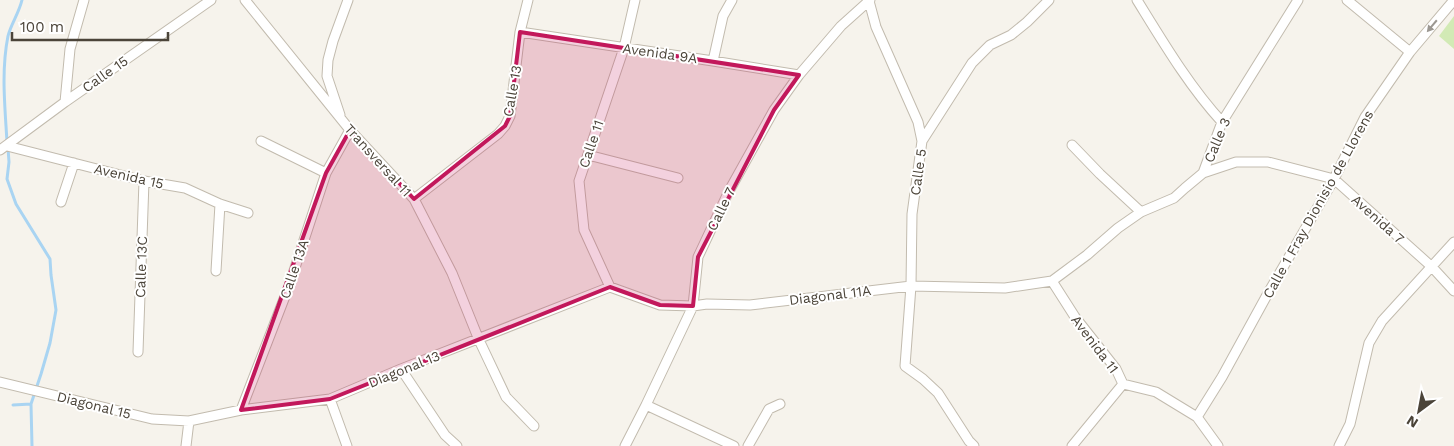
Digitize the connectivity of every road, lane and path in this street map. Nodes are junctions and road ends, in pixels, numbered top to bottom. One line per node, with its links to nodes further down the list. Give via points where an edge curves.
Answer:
1 (84, 0): 19 (street, via 70,49)
2 (211, 0): 19 (street, Calle 15)
3 (245, 0): 20 (street, Transversal 11)
4 (348, 0): 20 (street, via 328,60 328,76)
5 (528, 0): 14 (street, Calle 13)
6 (635, 0): 15 (street, Calle 11)
7 (732, 0): 17 (street, via 723,16)
8 (1048, 0): 24 (street, Calle 5, via 1022,27 990,45 972,63)
9 (1137, 0): 21 (street, via 1209,108)
10 (1298, 0): 21 (street, Calle 3)
11 (1347, 0): 16 (street)
12 (1454, 0): 16 (street, Calle 1 Fray Dionisio de Llorens, one-way to 16)
13 (870, 1): 18 (street, Calle 7, via 841,26); 24 (street, via 876,27 918,122)
14 (520, 32): 15 (street, Avenida 9A); 34 (street, Calle 13, via 510,116 505,126)
15 (624, 48): 17 (street, Avenida 9A); 27 (street, Calle 11)
16 (1410, 52): 32 (street, Calle 1 Fray Dionisio de Llorens, via 1366,117)
17 (713, 61): 18 (street, Avenida 9A)
18 (799, 75): 46 (street, Calle 7, via 774,110 729,191 698,257)
19 (65, 102): 26 (street, Calle 15)
20 (342, 120): 22 (street, Transversal 11)
21 (1222, 122): 30 (street, Calle 3)
22 (350, 130): 29 (street, Calle 13A); 34 (street, Transversal 11)
23 (260, 141): 29 (street)
24 (922, 141): 43 (street, Calle 5, via 912,214)
25 (1072, 145): 37 (street)
26 (4, 148): 28 (street, Avenida 15)
27 (588, 155): 31 (street); 44 (street, Calle 11, via 579,181 584,230)
28 (74, 163): 33 (street, Avenida 15); 35 (street)
29 (326, 173): 55 (street, Calle 13A, via 289,286)
30 (1203, 173): 32 (street, Avenida 7, via 1236,162 1268,162); 37 (street, Calle 3, via 1174,198)
31 (678, 178)
32 (1334, 180): 40 (street, Avenida 7); 56 (street, Calle 1 Fray Dionisio de Llorens)
33 (144, 181): 36 (street, Avenida 15, via 185,188); 48 (street, Calle 13C)
34 (414, 200): 47 (street, Transversal 11, via 452,272)
35 (61, 202)
36 (220, 204): 38 (street, Avenida 15); 41 (street)
37 (1141, 212): 42 (street, Calle 3)
38 (248, 213)
39 (1454, 242): 40 (street)
40 (1432, 267): 45 (street, Avenida 7); 68 (street, via 1382,321 1369,343 1350,424)
41 (216, 271)
42 (1052, 281): 43 (street, Diagonal 11A, via 1005,288); 50 (street, Avenida 11, via 1074,317 1116,369)
43 (911, 286): 46 (street, Diagonal 11A, via 750,305); 65 (street, Calle 5, via 905,366 938,393)
44 (610, 287): 46 (street, Diagonal 11A, via 660,305); 47 (street, Diagonal 13)
45 (1454, 290)
46 (693, 306): 54 (street, Calle 7)
47 (479, 340): 49 (street, Diagonal 13); 58 (street, via 506,397)
48 (138, 352)
49 (401, 369): 52 (street, Diagonal 13); 61 (street, via 445,435)
50 (1123, 384): 56 (street, Avenida 11, via 1156,392); 66 (street)
51 (1, 385): 57 (street, Diagonal 15, via 152,419)
52 (330, 399): 55 (street, Diagonal 13); 60 (street)
53 (780, 404): 64 (street, via 769,409)
54 (646, 406): 62 (street, Calle 7); 63 (street)
55 (241, 410): 57 (street, Diagonal 13)
56 (1197, 417): 67 (street, Avenida 11)
57 (189, 421): 59 (street)
58 (534, 426)
59 (186, 446)
60 (347, 446)
61 (457, 446)
62 (625, 446)
63 (734, 446)
64 (748, 446)
65 (974, 446)
66 (1072, 446)
67 (1218, 446)
68 (1339, 446)

